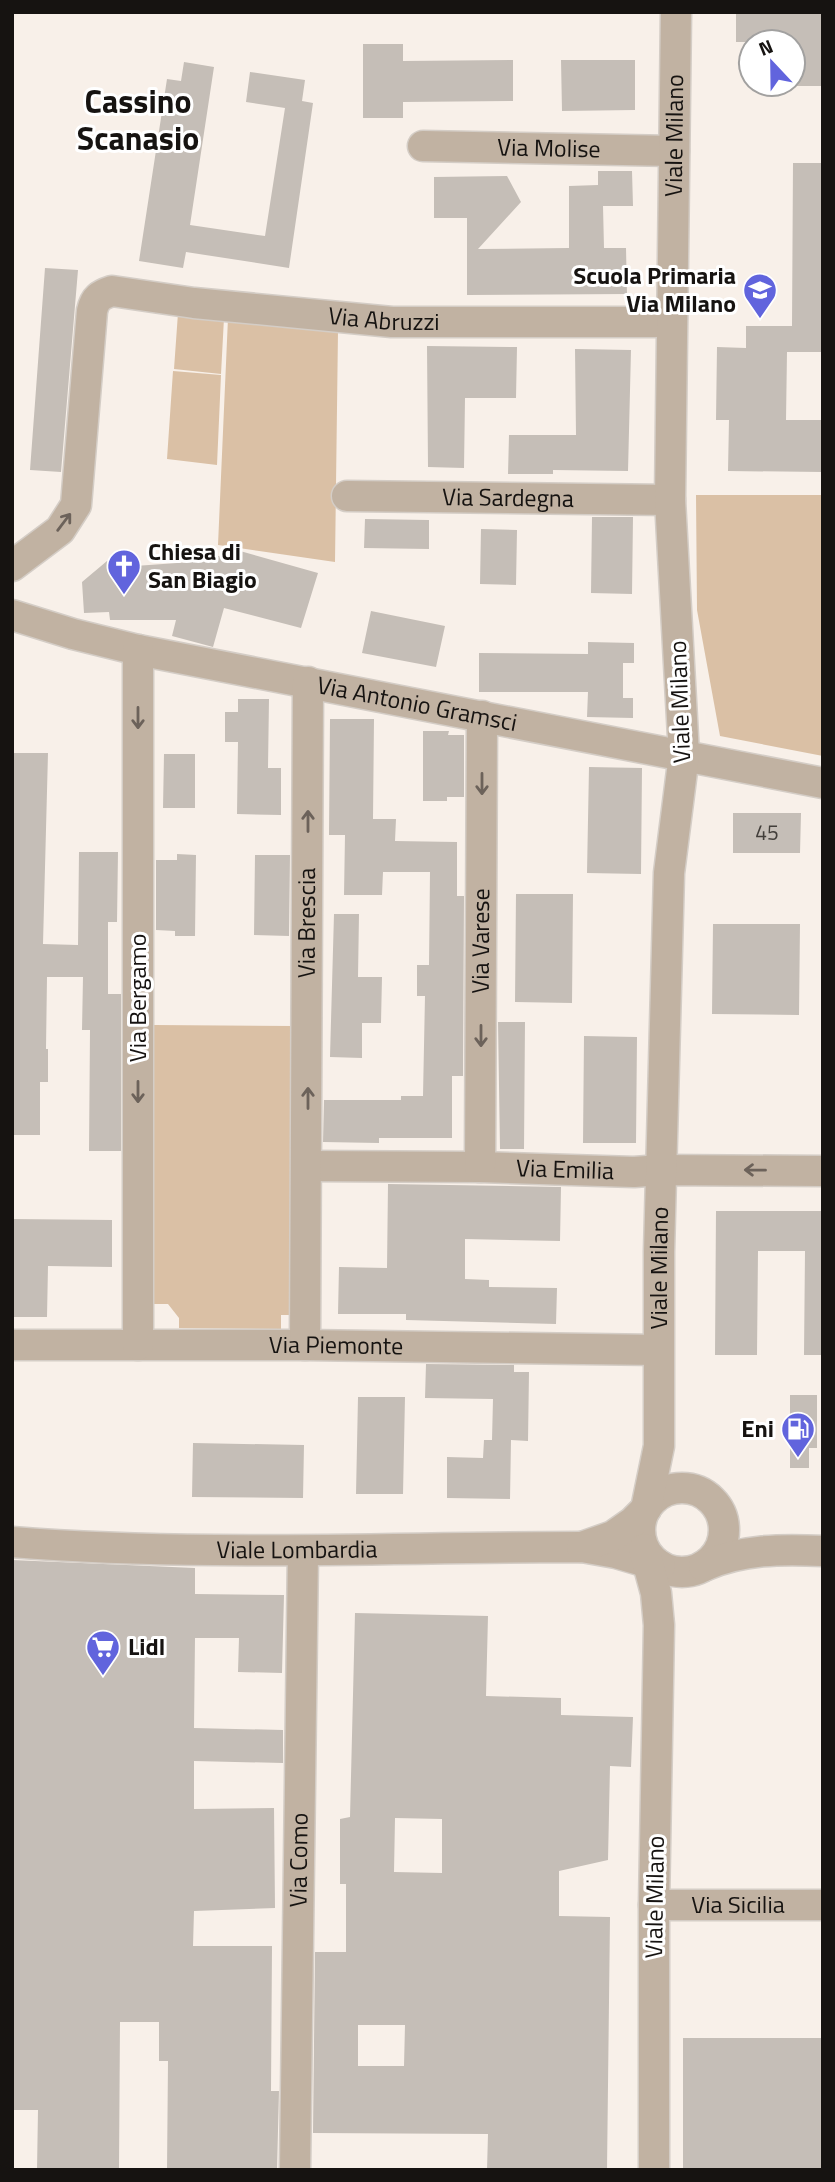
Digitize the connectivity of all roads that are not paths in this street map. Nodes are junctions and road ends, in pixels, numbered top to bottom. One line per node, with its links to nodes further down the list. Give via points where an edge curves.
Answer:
1 (676, 12): 3 (street, Viale Milano)
2 (423, 145): 3 (street, Via Molise)
3 (674, 151): 4 (street, Viale Milano)
4 (671, 322): 6 (street, Viale Milano); 7 (street, Via Abruzzi, one-way to 4, via 60,530 76,505 92,311 100,295 112,291 393,322)
5 (347, 496): 6 (street, Via Sardegna)
6 (670, 500): 12 (street, Viale Milano)
7 (12, 566)
8 (12, 615): 9 (street, Via Antonio Gramsci)
9 (138, 650): 10 (street, Via Antonio Gramsci); 19 (street, Via Bergamo, one-way to 19)
10 (308, 682): 11 (street, Via Antonio Gramsci); 14 (street, Via Brescia, one-way to 10)
11 (482, 716): 12 (street, Via Antonio Gramsci); 15 (street, Via Varese, one-way to 15)
12 (684, 755): 13 (street, Via Antonio Gramsci); 16 (street, Viale Milano, via 669,873)
13 (823, 783)
14 (308, 1166): 15 (street, Via Emilia); 20 (street, Via Brescia)
15 (480, 1167): 16 (street, Via Emilia)
16 (661, 1170): 17 (street, Via Emilia, one-way to 16); 21 (street, Viale Milano)
17 (823, 1171)
18 (12, 1345): 19 (street, Via Piemonte)
19 (138, 1345): 20 (street, Via Piemonte)
20 (305, 1345): 21 (street, Via Piemonte)
21 (658, 1350): 22 (street, Viale Milano)
22 (660, 1432): 23 (street, Viale Milano, via 681,1469); 24 (street, Viale Milano)
23 (711, 1499): 24 (street, via 692,1489 674,1489 656,1497); 27 (street, via 748,1535); 31 (street, via 723,1520 724,1537 717,1554)
24 (646, 1509): 26 (street, Viale Lombardia, via 613,1536); 30 (street, via 640,1529)
25 (12, 1542): 29 (street, Viale Lombardia)
26 (582, 1547): 29 (street, Viale Lombardia); 30 (street, Viale Lombardia)
27 (779, 1549): 28 (street); 31 (street, via 736,1555)
28 (823, 1550)
29 (303, 1551): 35 (street, Via Como)
30 (651, 1558): 31 (street, via 682,1572); 32 (street)
31 (703, 1566): 32 (street, via 678,1584)
32 (659, 1625): 33 (street, Viale Milano)
33 (654, 1905): 34 (street, Via Sicilia); 36 (street, Viale Milano)
34 (823, 1905)
35 (295, 2170)
36 (654, 2170)

